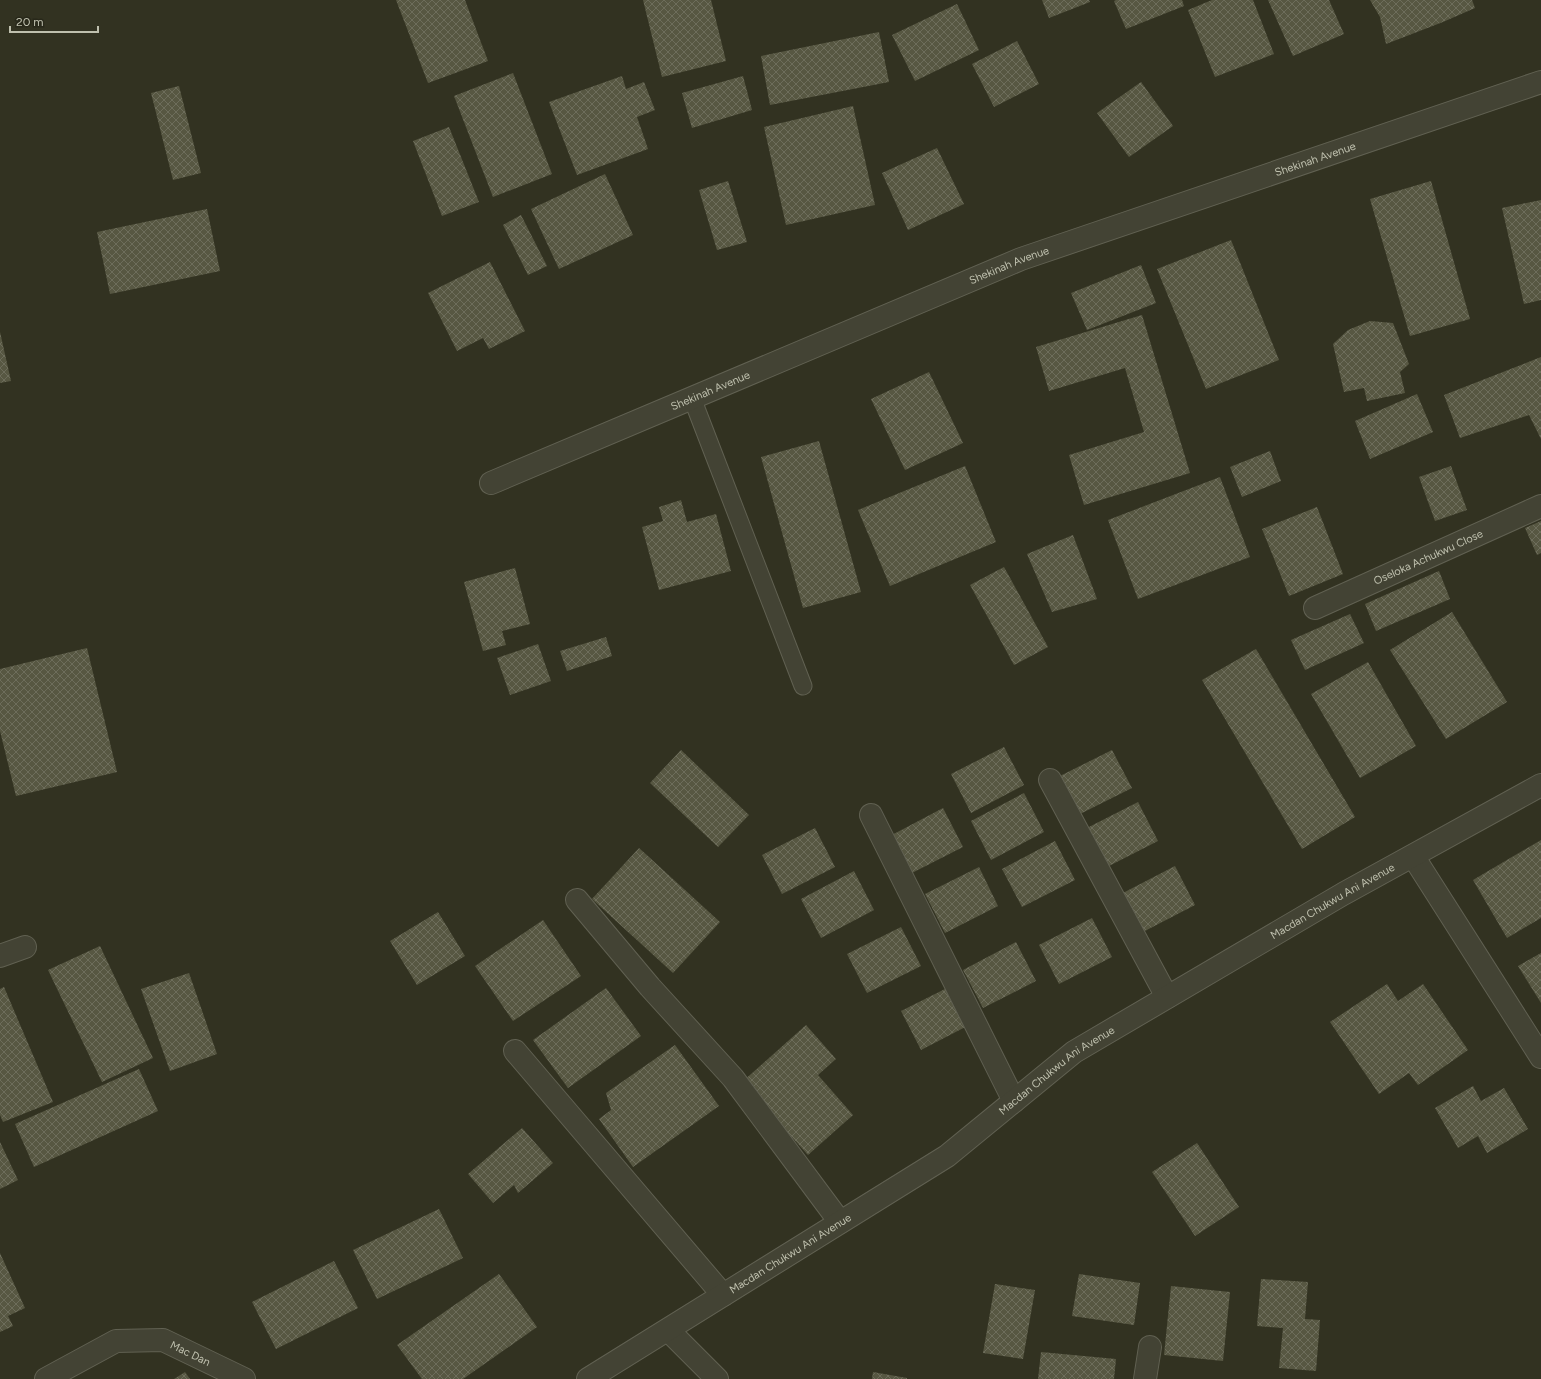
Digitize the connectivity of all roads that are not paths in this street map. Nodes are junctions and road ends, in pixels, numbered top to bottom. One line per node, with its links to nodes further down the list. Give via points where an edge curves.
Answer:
1 (1541, 82): 2 (street, Shekinah Avenue, via 1022,259)
2 (692, 398): 3 (street, Shekinah Avenue); 6 (lane)
3 (490, 483)
4 (1541, 506): 5 (street, Oseloka Achukwu Close)
5 (1315, 608)
6 (802, 686)
7 (1050, 780): 14 (street)
8 (1541, 785): 10 (street, Macdan Chukwu Ani Avenue)
9 (871, 815): 17 (street)
10 (1413, 856): 14 (street, Macdan Chukwu Ani Avenue); 16 (street)
11 (577, 900): 18 (street, via 650,987 733,1078)
12 (24, 947): 13 (street)
13 (0, 956)
14 (1168, 997): 17 (street, Macdan Chukwu Ani Avenue, via 1074,1052)
15 (515, 1051): 19 (street)
16 (1541, 1057)
17 (1014, 1101): 18 (street, Macdan Chukwu Ani Avenue, via 947,1156)
18 (840, 1222): 19 (street, Macdan Chukwu Ani Avenue)
19 (723, 1296): 20 (street, Macdan Chukwu Ani Avenue)
20 (668, 1330): 24 (street, Macdan Chukwu Ani Avenue); 25 (street)
21 (1150, 1347): 26 (street)
22 (46, 1379): 23 (street, Mac Dan, via 116,1341 163,1340)
23 (244, 1379)
24 (588, 1379)
25 (717, 1379)
26 (1145, 1379)

